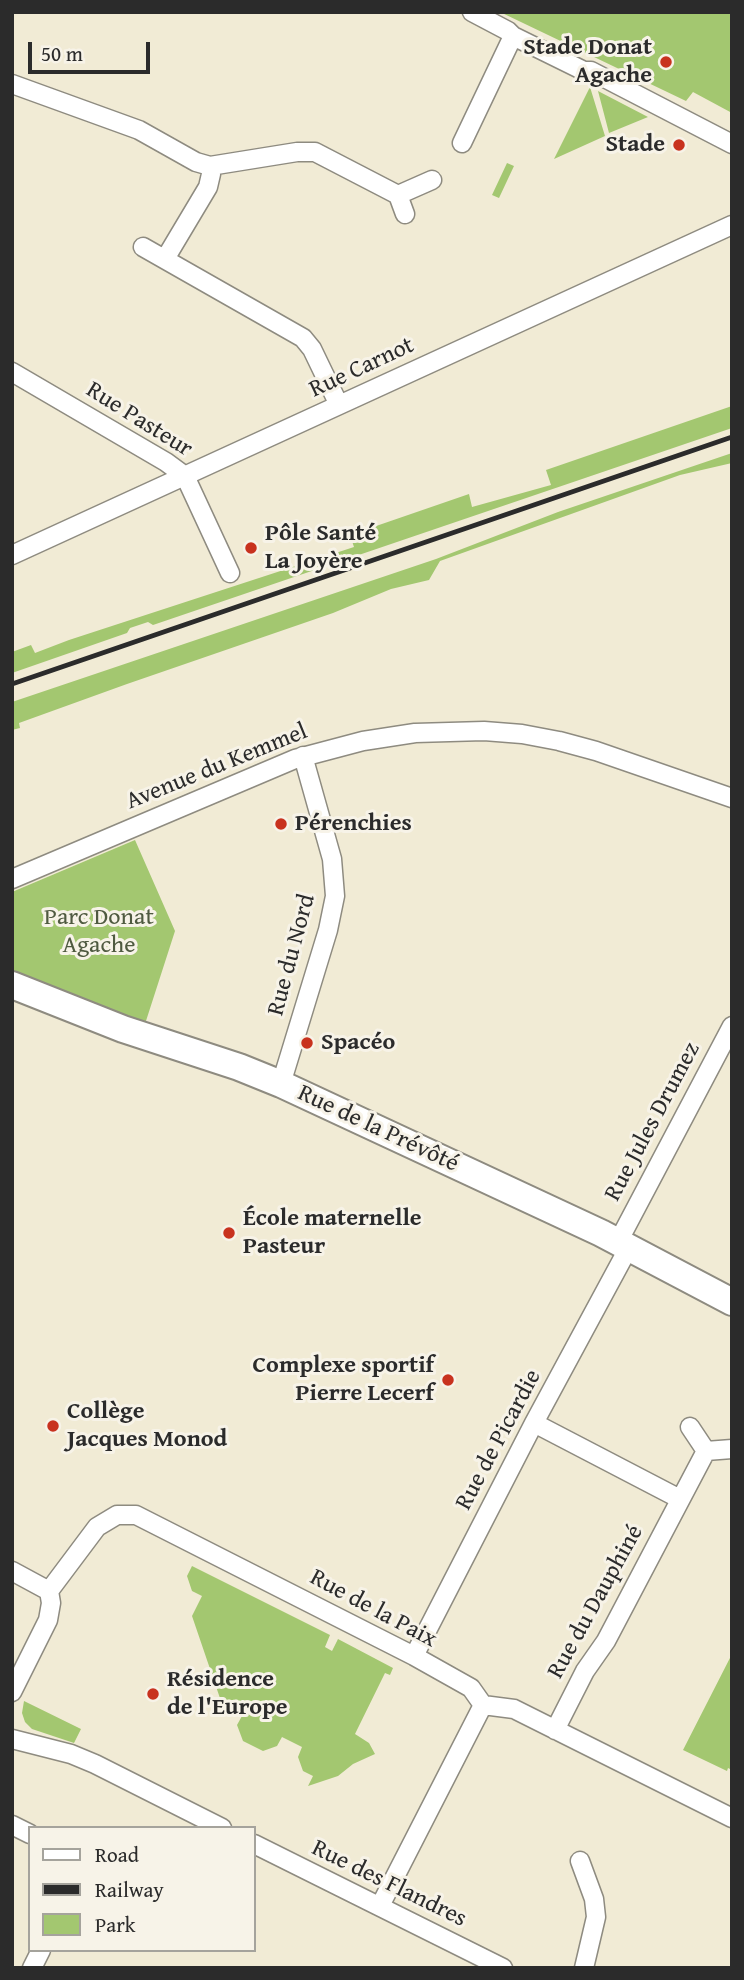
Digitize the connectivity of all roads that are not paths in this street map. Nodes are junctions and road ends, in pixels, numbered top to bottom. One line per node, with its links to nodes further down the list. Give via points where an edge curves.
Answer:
1 (472, 12): 2 (street)
2 (513, 36): 4 (street); 5 (street)
3 (12, 84): 6 (street, via 138,130)
4 (462, 143)
5 (732, 144)
6 (209, 166): 8 (street, via 315,152); 12 (street, via 208,187)
7 (432, 180): 8 (street)
8 (398, 195): 9 (street)
9 (405, 214)
10 (732, 225): 14 (street, Rue Carnot)
11 (143, 247): 12 (street)
12 (164, 259): 14 (street, via 303,338)
13 (12, 372): 15 (street, Rue Pasteur)
14 (339, 405): 15 (street, Rue Carnot)
15 (185, 476): 16 (street, Rue Carnot); 17 (street, Rue Pasteur)
16 (12, 555)
17 (230, 573)
18 (303, 756): 19 (street, Avenue du Kemmel, via 399,735 503,732 579,746); 20 (street, Avenue du Kemmel); 23 (street, Rue du Nord, via 332,859 335,896)
19 (732, 798)
20 (12, 879)
21 (12, 985): 23 (street, Rue de la Prévôté)
22 (732, 1026): 24 (street, Rue Jules Drumez)
23 (281, 1084): 24 (street, Rue de la Prévôté)
24 (624, 1245): 25 (street, Rue de la Prévôté); 26 (street, Rue de Picardie)
25 (732, 1302)
26 (534, 1423): 30 (street); 33 (street, Rue de Picardie)
27 (690, 1427): 29 (street)
28 (732, 1448): 29 (street)
29 (706, 1451): 30 (street, Rue du Dauphiné)
30 (680, 1499): 36 (street, Rue du Dauphiné)
31 (12, 1571): 32 (street)
32 (49, 1591): 33 (street, Rue de la Paix, via 96,1527 111,1517 130,1514); 34 (street, via 48,1620)
33 (414, 1656): 35 (street, Rue de la Paix, via 471,1688)
34 (12, 1692)
35 (483, 1705): 36 (street, via 514,1709); 44 (street)
36 (555, 1730): 38 (street)
37 (12, 1739): 40 (street, via 83,1758)
38 (732, 1818)
39 (12, 1825): 41 (street)
40 (218, 1826)
41 (28, 1833)
42 (256, 1845): 44 (street, Rue des Flandres)
43 (580, 1861): 48 (street, via 596,1909)
44 (380, 1906): 46 (street, Rue des Flandres)
45 (40, 1952): 47 (street)
46 (493, 1965)
47 (32, 1968)
48 (584, 1968)

